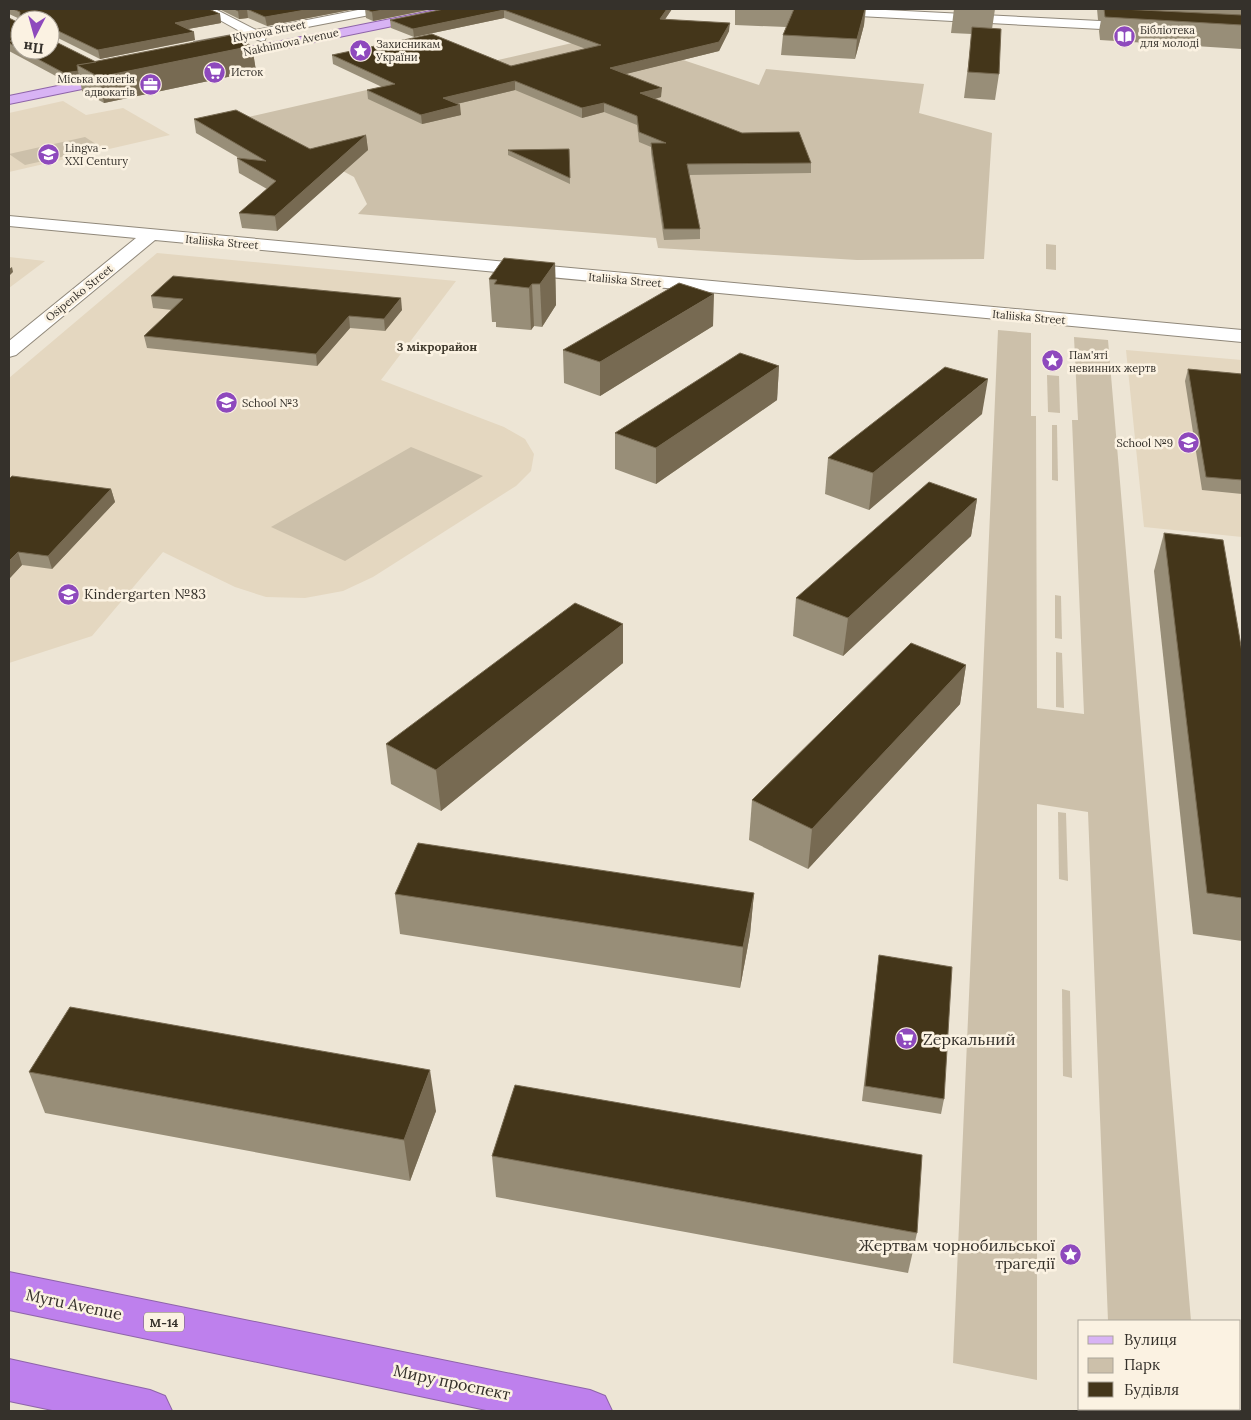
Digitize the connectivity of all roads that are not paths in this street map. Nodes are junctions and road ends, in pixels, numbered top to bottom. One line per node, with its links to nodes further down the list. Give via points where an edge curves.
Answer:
1 (206, 9): 6 (street)
2 (380, 9): 6 (street, Klynova Street)
3 (456, 9): 7 (main road, Nakhimova Avenue)
4 (803, 9): 5 (street)
5 (1156, 28)
6 (255, 34): 7 (street); 8 (street, Klynova Street)
7 (278, 45): 9 (main road, Nakhimova Avenue)
8 (186, 47)
9 (201, 61)
10 (128, 76): 11 (main road)
11 (9, 100)
12 (9, 221): 13 (street, Italiiska Street)
13 (150, 235): 14 (street, Italiiska Street); 15 (street, Osipenko Street)
14 (1242, 336)
15 (9, 351)
16 (10, 1294): 19 (highway, Myru Avenue / М-14)
17 (9, 1380): 18 (highway)
18 (150, 1411)
19 (590, 1411)

